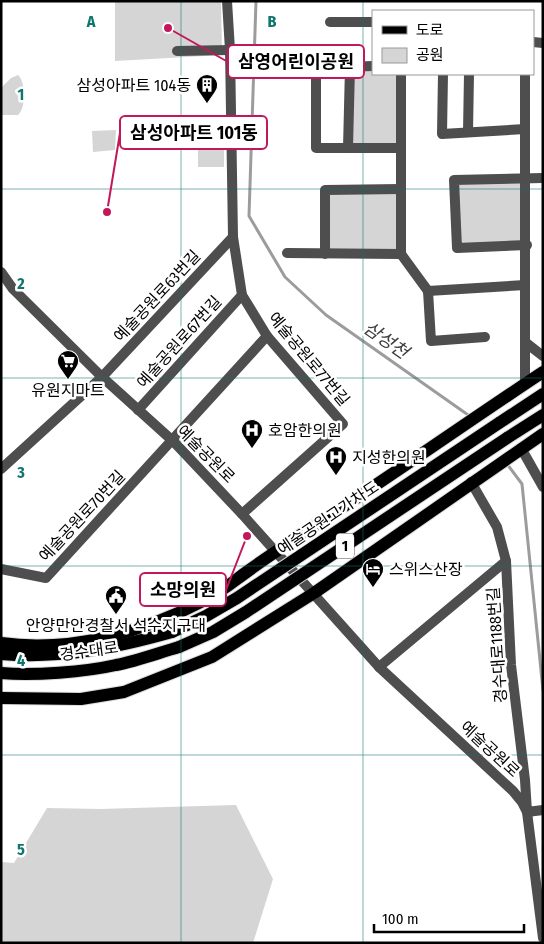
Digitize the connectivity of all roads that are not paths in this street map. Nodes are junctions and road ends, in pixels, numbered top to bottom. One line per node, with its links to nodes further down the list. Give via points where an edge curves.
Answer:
1 (228, 1): 4 (street, 예술공원로77번길)
2 (330, 22): 3 (street)
3 (372, 22)
4 (230, 50): 5 (street); 19 (street, 예술공원로77번길)
5 (176, 52)
6 (372, 66): 7 (street)
7 (350, 67): 14 (street); 14 (street, via 316,68 316,148)
8 (402, 75): 15 (street)
9 (443, 75): 13 (street, via 442,134)
10 (469, 75): 13 (street)
11 (524, 75): 12 (street)
12 (525, 129): 13 (street); 16 (street)
13 (468, 132)
14 (348, 148): 15 (street)
15 (401, 148): 18 (street)
16 (524, 177): 17 (street); 20 (street); 20 (street, via 454,180 456,248)
17 (543, 178)
18 (401, 189): 22 (street, via 325,190); 23 (street)
19 (233, 237): 27 (street, 예술공원로77번길); 33 (street, 예술공원로63번길)
20 (527, 245): 25 (street)
21 (287, 253): 22 (street)
22 (325, 254): 23 (street)
23 (401, 254): 26 (street)
24 (1, 272): 33 (street, 예술공원로, via 13,289)
25 (525, 285): 26 (street); 30 (street)
26 (428, 291): 29 (street, via 431,341)
27 (242, 295): 28 (street, 예술공원로77번길); 36 (street, 예술공원로67번길)
28 (267, 336): 39 (street); 44 (street, 예술공원로77번길, via 343,424)
29 (486, 337)
30 (526, 342): 31 (street); 34 (street)
31 (543, 356)
32 (543, 372): 34 (main road)
33 (102, 377): 36 (street, 예술공원로); 41 (street, 예술공원로63번길)
34 (526, 384): 45 (main road)
35 (543, 394): 49 (main road, 예술공원고가차도 / 1, bridge, via 237,598)
36 (138, 410): 39 (street, 예술공원로)
37 (543, 415): 51 (main road, 예술공원고가차도 / 1, bridge, via 246,612)
38 (543, 434): 40 (main road)
39 (172, 440): 44 (street, 예술공원로); 47 (street, 예술공원로70번길, via 46,578)
40 (520, 450): 42 (main road); 43 (street)
41 (1, 469)
42 (476, 479): 46 (street, 경수대로1188번길, via 497,527); 48 (main road)
43 (543, 488)
44 (242, 514): 45 (street, 예술공원로)
45 (276, 551): 48 (street, 예술공원로); 50 (main road, via 206,600 163,620 104,638 69,644 20,646)
46 (506, 562): 53 (street); 56 (street, 경수대로1188번길, via 511,665 526,780)
47 (1, 569)
48 (314, 593): 53 (street, 예술공원로); 55 (main road, via 212,657 124,692 82,699)
49 (172, 632): 52 (main road, 경수대로 / 1, via 77,654)
50 (1, 643)
51 (179, 647): 54 (main road, 경수대로 / 1, via 116,666)
52 (1, 654)
53 (379, 667): 56 (street, 예술공원로, via 522,802)
54 (1, 673)
55 (1, 698)
56 (536, 811): 57 (street, 예술공원로)
57 (543, 938)

